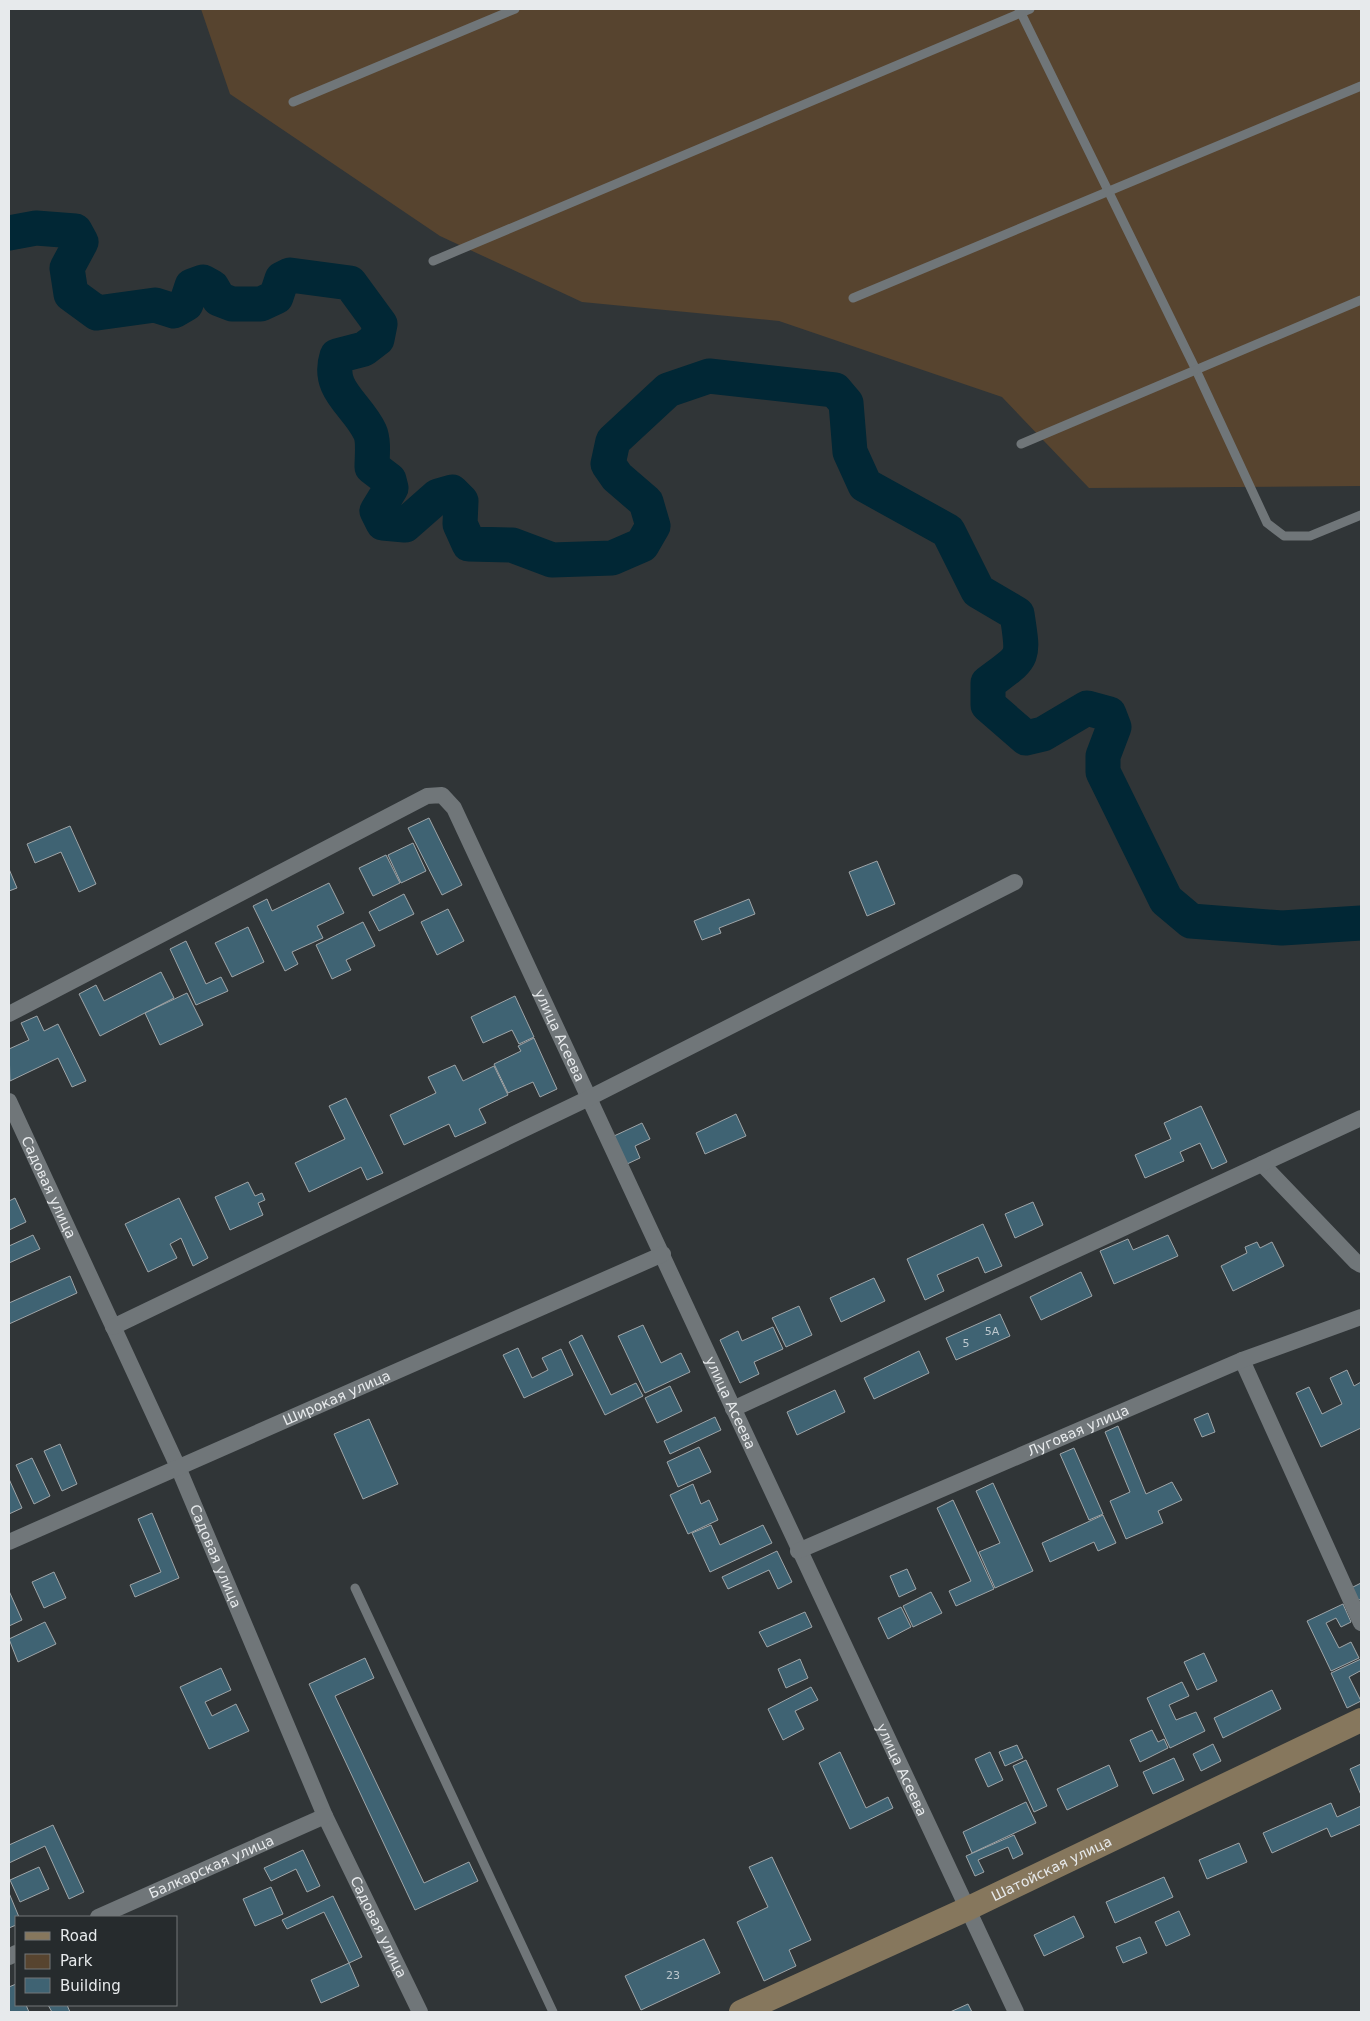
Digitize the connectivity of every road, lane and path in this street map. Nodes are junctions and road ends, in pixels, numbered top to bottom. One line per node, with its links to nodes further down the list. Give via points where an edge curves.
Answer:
1 (515, 9): 5 (lane)
2 (1030, 9): 3 (lane)
3 (1020, 11): 6 (lane); 7 (lane)
4 (1361, 86): 6 (lane)
5 (293, 102)
6 (1110, 191): 8 (lane); 10 (lane)
7 (433, 261)
8 (854, 298)
9 (1361, 300): 10 (lane)
10 (1196, 370): 11 (lane); 12 (lane, via 1267,523 1284,536 1310,536)
11 (1021, 444)
12 (1361, 515)
13 (1014, 882): 15 (street)
14 (9, 1014): 15 (street, улица Асеева, via 427,796 442,795 454,808)
15 (589, 1098): 19 (street, улица Асеева); 22 (street)
16 (9, 1101): 22 (street, Садовая улица)
17 (1361, 1118): 18 (street)
18 (1262, 1164): 20 (street); 24 (street)
19 (663, 1254): 24 (street, улица Асеева); 25 (street, Широкая улица)
20 (1361, 1265)
21 (1361, 1317): 23 (street, Луговая улица)
22 (113, 1327): 25 (street, Садовая улица)
23 (1242, 1360): 27 (street, Луговая улица); 29 (street)
24 (733, 1409): 27 (street, улица Асеева)
25 (178, 1467): 26 (street, Широкая улица); 31 (street, Садовая улица)
26 (9, 1542)
27 (798, 1551): 32 (street, улица Асеева)
28 (355, 1588): 35 (lane)
29 (1361, 1623)
30 (1361, 1720): 32 (street, Шатойская улица)
31 (325, 1816): 33 (street, Балкарская улица); 34 (street, Садовая улица)
32 (967, 1909): 36 (street, Шатойская улица); 37 (street, улица Асеева)
33 (100, 1916)
34 (420, 2012)
35 (553, 2012)
36 (740, 2012)
37 (1016, 2012)

